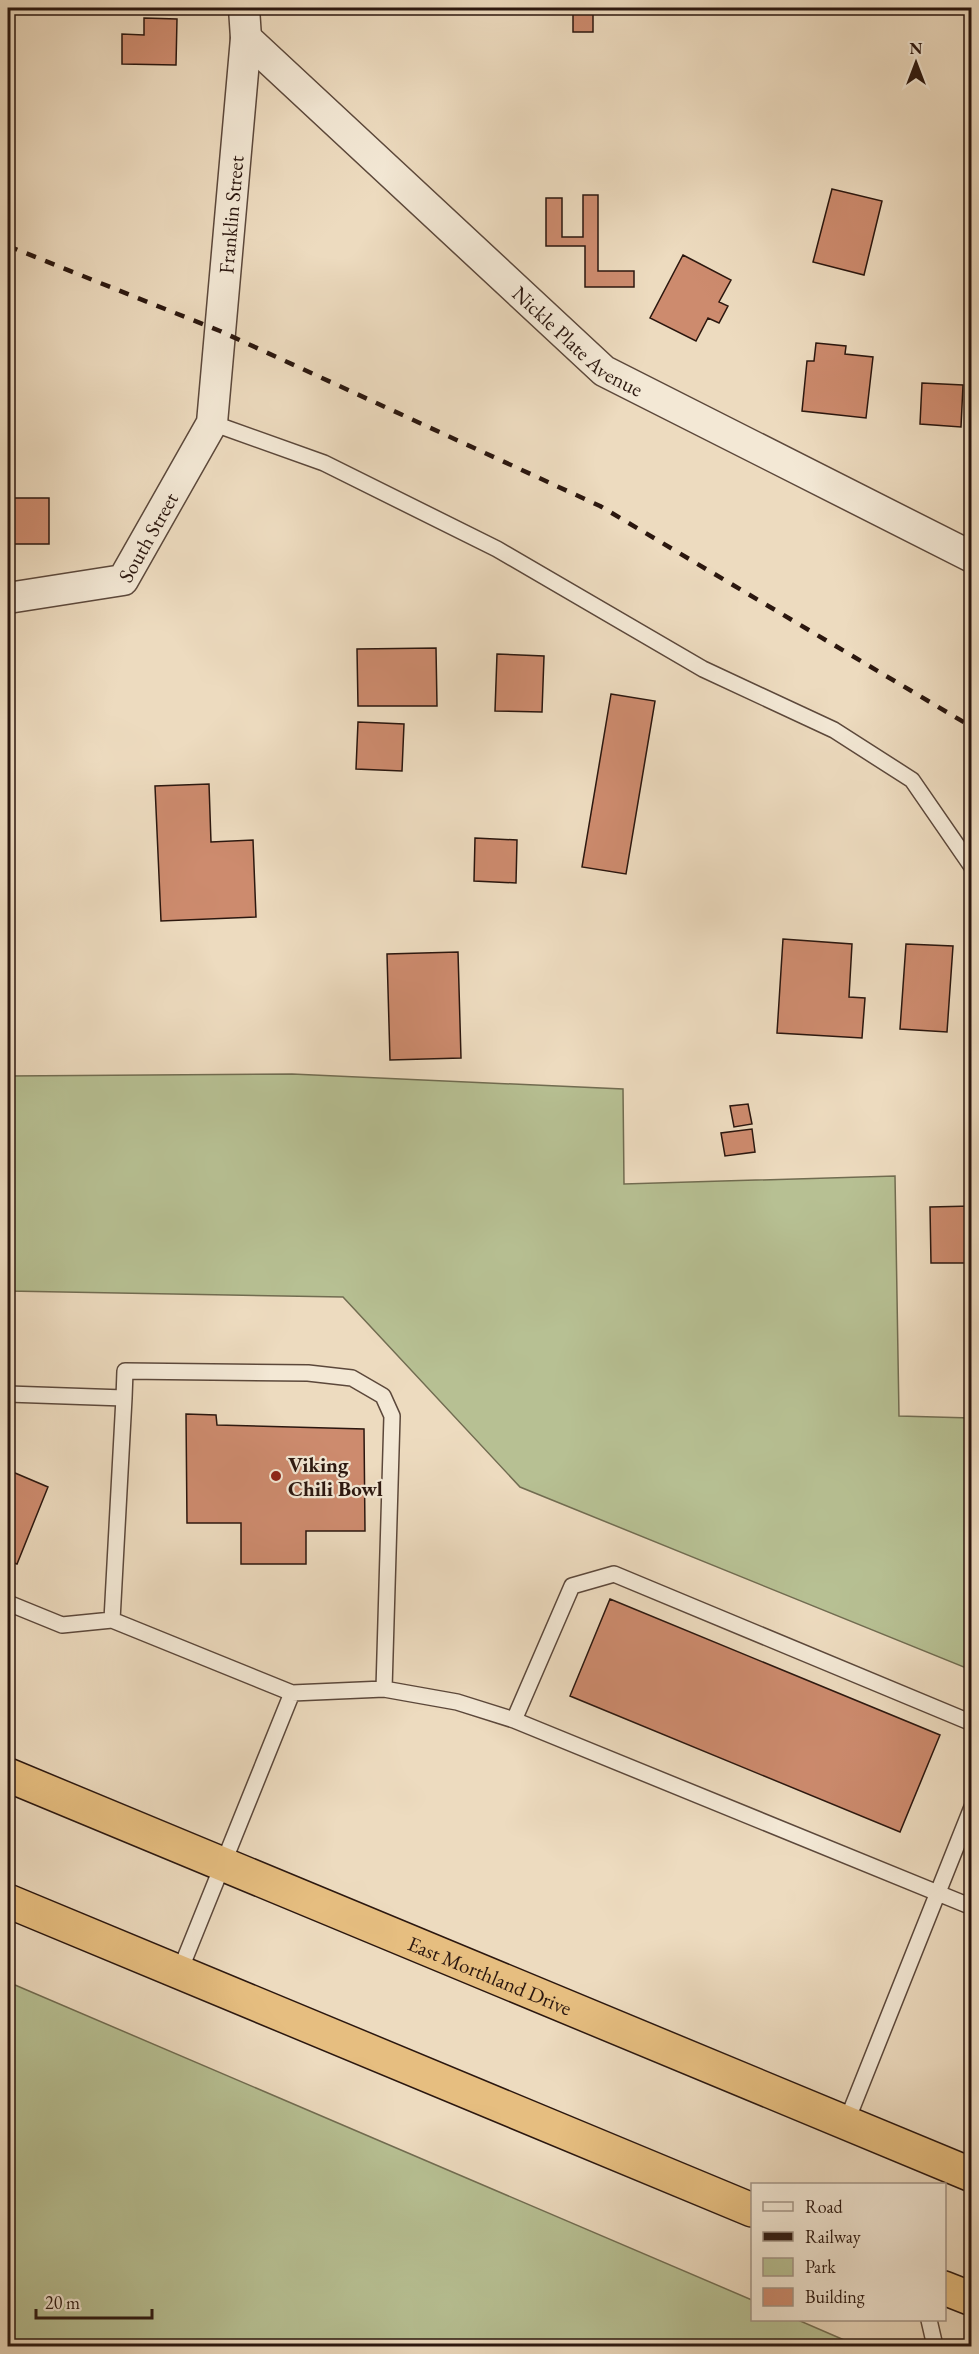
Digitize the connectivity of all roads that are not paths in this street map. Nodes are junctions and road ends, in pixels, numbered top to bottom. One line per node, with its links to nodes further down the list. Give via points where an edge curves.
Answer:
1 (244, 8): 2 (street, Franklin Street)
2 (246, 38): 3 (street, Franklin Street); 4 (street, Nickle Plate Avenue, via 604,371)
3 (212, 423): 5 (street, South Street, via 123,580); 6 (lane, via 324,463 496,549 703,669 834,730 912,780)
4 (972, 557)
5 (8, 598)
6 (972, 867)
7 (8, 1394): 8 (lane)
8 (124, 1398): 10 (lane); 11 (lane, via 125,1371 308,1373 352,1378 383,1396 392,1416)
9 (8, 1603): 10 (lane, via 62,1625)
10 (112, 1620): 12 (lane)
11 (384, 1689): 12 (lane); 13 (lane, via 457,1701)
12 (292, 1692): 17 (lane)
13 (514, 1720): 14 (lane, via 572,1586 614,1574); 18 (lane)
14 (972, 1723)
15 (8, 1775): 17 (highway, East Morthland Drive)
16 (972, 1807): 18 (lane)
17 (224, 1864): 21 (lane); 22 (highway, East Morthland Drive)
18 (936, 1893): 20 (lane); 22 (lane)
19 (8, 1901): 21 (highway)
20 (972, 1907)
21 (179, 1972): 24 (highway)
22 (846, 2123): 23 (highway, East Morthland Drive)
23 (972, 2175)
24 (751, 2209)
25 (946, 2288): 26 (highway)
26 (972, 2299)
27 (929, 2321): 28 (lane)
28 (935, 2346)

